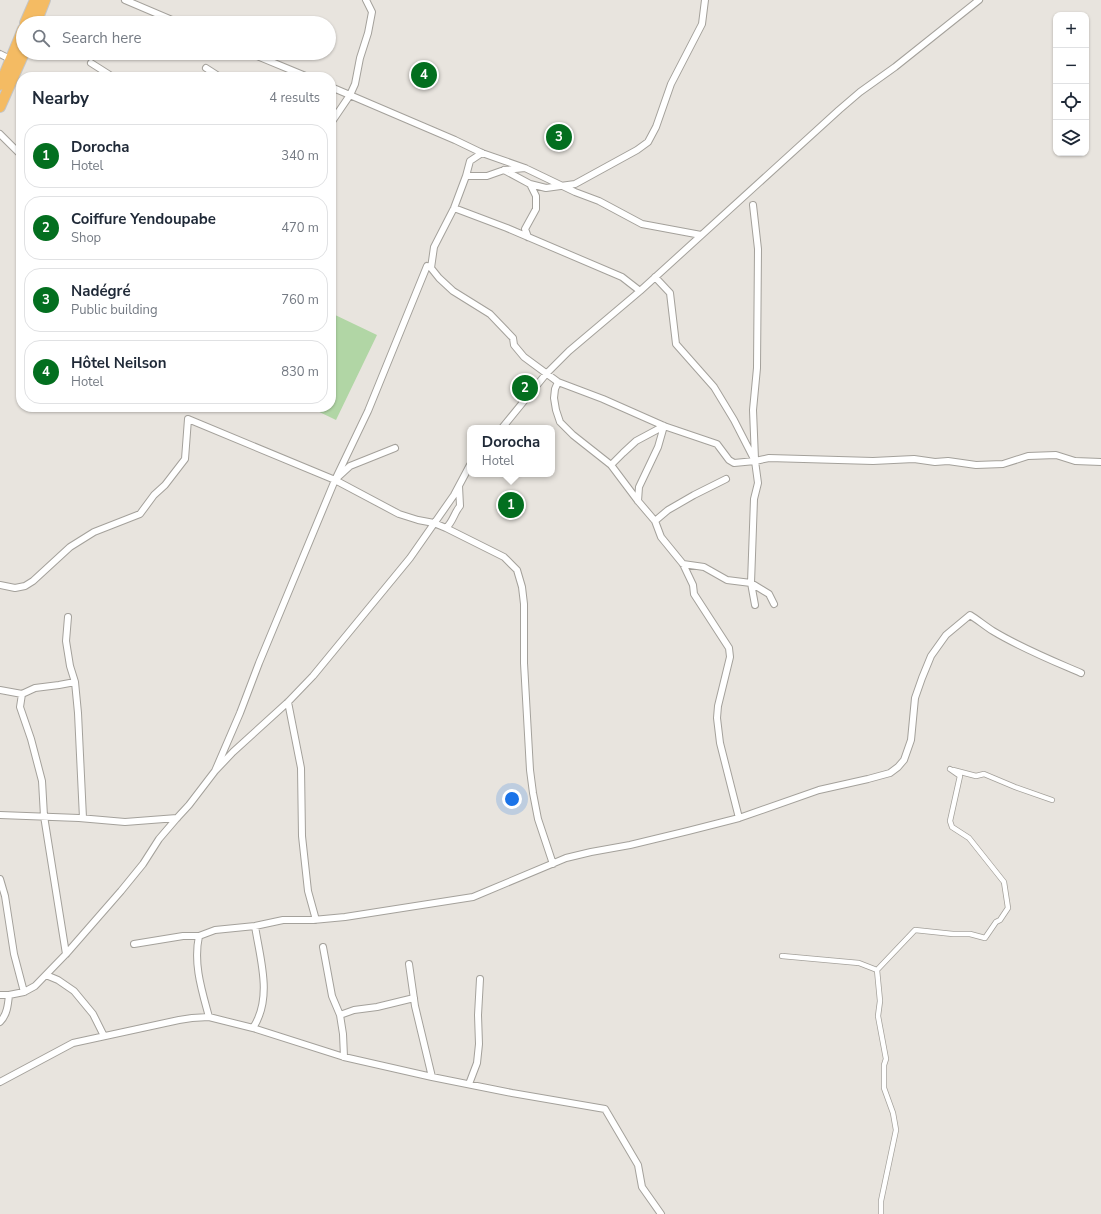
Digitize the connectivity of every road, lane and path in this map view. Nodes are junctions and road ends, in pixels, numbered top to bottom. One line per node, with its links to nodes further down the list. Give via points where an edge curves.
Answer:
1 (35, 0): 7 (highway)
2 (45, 0): 8 (highway)
3 (125, 0): 9 (street)
4 (366, 0): 22 (street, via 372,12 356,84)
5 (705, 0): 32 (street, via 702,24 672,84 648,142 575,184)
6 (979, 0): 35 (street, via 860,92)
7 (28, 16)
8 (39, 16)
9 (163, 16)
10 (16, 45): 12 (highway)
11 (0, 54): 12 (street)
12 (10, 59): 20 (highway)
13 (21, 60): 23 (highway)
14 (267, 60): 19 (street)
15 (90, 63): 17 (street)
16 (206, 68): 18 (street)
17 (105, 72)
18 (212, 72)
19 (296, 72)
20 (0, 85)
21 (336, 89): 22 (street)
22 (350, 95): 24 (street); 27 (street)
23 (0, 107)
24 (336, 116)
25 (0, 134): 26 (street)
26 (16, 150)
27 (482, 153): 28 (street); 30 (street, via 470,161)
28 (525, 168): 29 (street); 32 (street)
29 (504, 170): 30 (street, via 487,176); 31 (street)
30 (466, 176): 34 (street)
31 (530, 184): 32 (street, via 546,188); 36 (street, via 536,196 536,208 525,229)
32 (561, 185): 35 (street, via 599,201 642,224)
33 (753, 205): 45 (street, via 758,249 757,368 753,410)
34 (454, 208): 36 (street); 40 (street, via 434,247 432,268 453,291 490,314 513,338 514,345 524,357)
35 (701, 235): 38 (street)
36 (528, 237): 39 (street, via 622,277)
37 (427, 266): 50 (street, via 368,411)
38 (655, 277): 39 (street); 45 (street, via 670,293 676,344 714,387)
39 (640, 291): 40 (street, via 569,351)
40 (546, 374): 41 (street); 42 (street)
41 (558, 382): 43 (street); 47 (street, via 554,398 560,422)
42 (504, 425)
43 (664, 426): 45 (street, via 717,444 734,463); 47 (street, via 636,441); 52 (street, via 658,447 639,487)
44 (395, 448): 50 (street, via 350,466)
45 (756, 461): 46 (street, via 769,458 914,459 976,465 1003,464 1028,456 1056,455 1075,461); 57 (street, via 758,483 754,499)
46 (1101, 462)
47 (611, 465): 52 (street)
48 (467, 471): 51 (street)
49 (726, 479): 53 (street, via 681,502)
50 (335, 480): 54 (street, via 399,514); 58 (street, via 188,419 185,459 140,514 94,532 70,547 25,586 15,588); 67 (street)
51 (459, 486): 54 (street); 55 (street, via 460,506)
52 (638, 502): 53 (street)
53 (655, 521): 56 (street, via 660,537)
54 (434, 522): 55 (street); 66 (street, via 410,558 313,676)
55 (446, 528): 74 (street, via 504,557 517,570 524,604 524,663 530,770 538,819)
56 (683, 564): 57 (street, via 704,567 727,580); 73 (street, via 694,594 729,648 730,657 717,718 720,743)
57 (751, 583): 59 (street, via 769,594); 60 (street)
58 (0, 585)
59 (774, 604)
60 (755, 605)
61 (68, 617): 63 (street, via 66,641)
62 (1081, 673): 73 (street, via 1004,638 970,615 946,635 931,656 915,698 910,740 904,760 898,767 890,773 820,790)
63 (75, 682): 65 (street, via 35,688); 71 (street)
64 (0, 690): 65 (street)
65 (22, 694): 70 (street, via 20,707 32,739 42,781)
66 (288, 702): 67 (street); 76 (street, via 301,768 302,836 308,891)
67 (215, 771): 72 (street)
68 (1052, 800): 84 (street, via 1015,788 984,774 976,776 950,769 960,776 950,821 952,827 969,838 1004,882 1008,908 984,938 970,934 915,930)
69 (0, 815): 70 (street)
70 (44, 816): 71 (street); 81 (street)
71 (83, 818): 72 (street, via 125,822)
72 (177, 818): 81 (street, via 143,864)
73 (739, 818): 74 (street, via 572,857)
74 (553, 864): 76 (street, via 473,897)
75 (0, 879): 87 (street)
76 (316, 920): 77 (street, via 283,920)
77 (256, 926): 78 (street, via 215,930); 94 (street, via 265,986 259,1020)
78 (199, 936): 79 (street); 92 (street, via 197,966)
79 (134, 944)
80 (323, 947): 91 (street, via 332,996)
81 (66, 954): 85 (street)
82 (782, 956): 84 (street, via 859,962)
83 (409, 964): 90 (street)
84 (877, 970): 101 (street, via 880,1001 878,1016 886,1059 884,1088 896,1130 880,1201)
85 (46, 975): 87 (street); 95 (street, via 74,991 94,1014)
86 (480, 979): 99 (street, via 477,1063)
87 (24, 992): 89 (street)
88 (0, 995): 89 (street)
89 (9, 995): 93 (street, via 6,1012)
90 (414, 998): 91 (street); 97 (street)
91 (340, 1015): 96 (street)
92 (209, 1017): 94 (street); 95 (street, via 179,1020)
93 (0, 1022)
94 (253, 1028): 96 (street)
95 (104, 1036): 98 (street, via 73,1043)
96 (344, 1057): 97 (street)
97 (432, 1077): 99 (street)
98 (0, 1082)
99 (469, 1084): 100 (street, via 605,1109 638,1165 642,1187)
100 (661, 1214)
101 (881, 1214)

